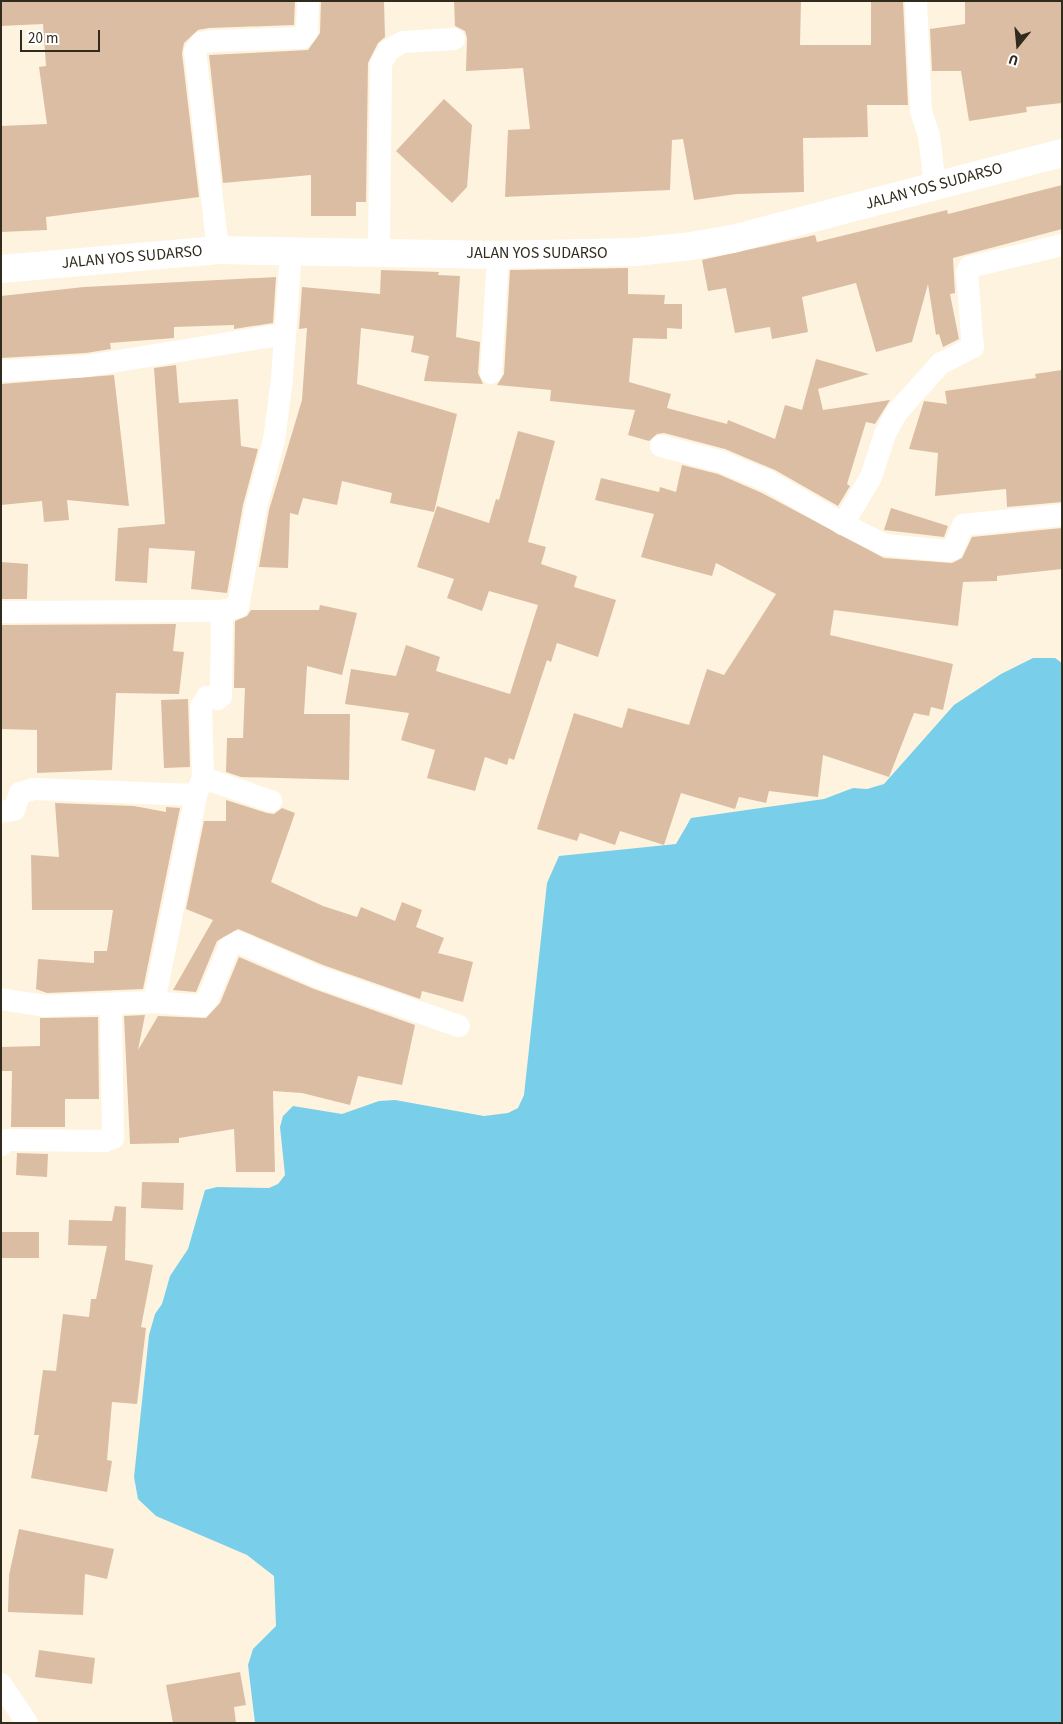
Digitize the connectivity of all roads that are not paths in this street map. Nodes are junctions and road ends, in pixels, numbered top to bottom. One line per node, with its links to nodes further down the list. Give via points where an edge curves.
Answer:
1 (308, 1): 7 (street, via 307,32 302,38 212,41 201,43 196,51)
2 (916, 1): 5 (street, via 921,112 930,135)
3 (454, 39): 9 (street, via 402,42 389,50 380,63)
4 (1062, 153): 5 (street, JALAN YOS SUDARSO)
5 (935, 186): 10 (street, JALAN YOS SUDARSO, via 732,239 692,246 635,252)
6 (1062, 245): 17 (street, via 970,268 967,272 973,347 942,363 897,412 885,434 871,477)
7 (218, 250): 8 (street, JALAN YOS SUDARSO); 11 (street, JALAN YOS SUDARSO)
8 (291, 251): 9 (street, JALAN YOS SUDARSO); 12 (street)
9 (379, 252): 10 (street, JALAN YOS SUDARSO)
10 (498, 255): 14 (street)
11 (1, 269)
12 (284, 334): 13 (street, via 87,366); 18 (street, via 274,440 256,507 238,607)
13 (1, 371)
14 (491, 372)
15 (661, 446): 17 (street, via 722,462 768,481)
16 (1062, 515): 17 (street, via 963,525 953,549 948,551 885,545)
17 (843, 524)
18 (222, 611): 19 (street); 20 (street, via 221,696 218,699 208,697 201,707)
19 (1, 612)
20 (200, 787): 21 (street); 22 (street, via 34,789 20,793 14,810); 24 (street)
21 (271, 801)
22 (1, 812)
23 (1, 999): 25 (street, via 46,1006)
24 (154, 1002): 25 (street); 26 (street, via 198,1006 205,1003 229,947 238,942 334,983)
25 (111, 1005): 27 (street, via 113,1138 105,1141 7,1140)
26 (459, 1026)
27 (1, 1144)
28 (1, 1684): 29 (street)
29 (28, 1723)

